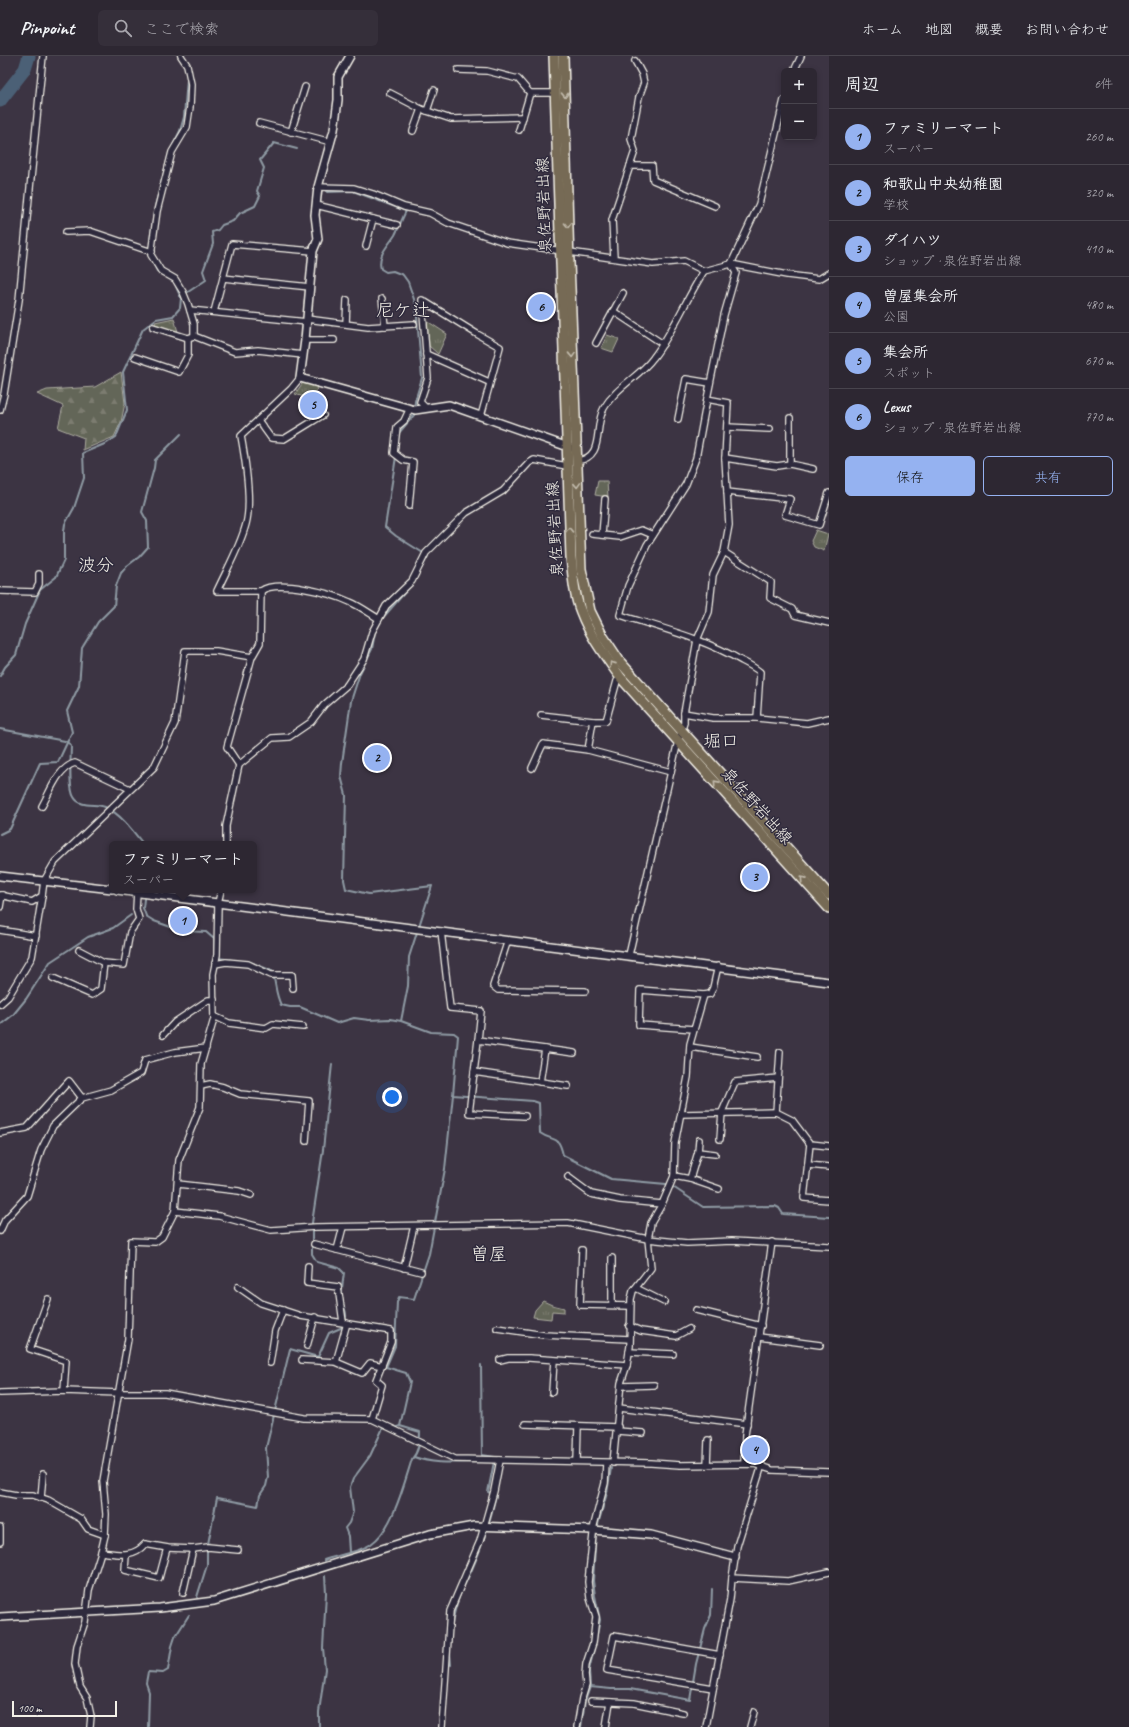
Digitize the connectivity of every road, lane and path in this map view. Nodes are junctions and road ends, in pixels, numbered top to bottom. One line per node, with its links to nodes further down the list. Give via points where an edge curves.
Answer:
1 (43, 56): 66 (street, via 18,300)
2 (181, 56): 34 (street, via 187,65 191,84 190,107 187,127 172,152 157,211)
3 (350, 56): 23 (street, via 338,77 338,100)
4 (554, 56): 14 (main road, 泉佐野岩出線)
5 (563, 56): 33 (main road, 泉佐野岩出線, one-way to 33)
6 (801, 56): 8 (street)
7 (635, 61): 24 (street, via 644,83 631,138 635,151)
8 (795, 68)
9 (458, 70): 13 (street, via 487,71 518,79)
10 (305, 87): 22 (street)
11 (434, 90): 17 (street)
12 (390, 93): 16 (street)
13 (530, 93): 14 (street); 18 (street)
14 (555, 93): 33 (main road, 泉佐野岩出線)
15 (783, 104): 36 (street, via 758,204)
16 (421, 109): 17 (street); 21 (street)
17 (427, 111): 18 (street, via 451,119)
18 (523, 117): 20 (street)
19 (259, 123): 22 (street)
20 (519, 130)
21 (413, 131)
22 (291, 132): 23 (street)
23 (330, 142): 25 (street)
24 (630, 166): 27 (street, via 652,166 653,180); 35 (street, via 612,220)
25 (318, 188): 26 (street); 33 (street, via 354,188 404,207 430,213 448,223 507,243)
26 (316, 205): 28 (street); 32 (street, via 318,239)
27 (715, 206)
28 (373, 219): 29 (street); 31 (street)
29 (397, 225)
30 (66, 232): 34 (street, via 90,231)
31 (366, 246)
32 (313, 251): 39 (street, via 232,244); 40 (street)
33 (565, 251): 35 (street); 74 (main road, 泉佐野岩出線)
34 (152, 252): 44 (street, via 161,271 175,279)
35 (614, 258): 37 (street, via 653,264 684,262)
36 (731, 264): 37 (street); 38 (street, via 819,279); 62 (street, via 736,273 724,315)
37 (704, 271): 56 (street)
38 (829, 273)
39 (223, 278): 40 (street); 46 (street)
40 (310, 287): 47 (street)
41 (622, 293): 45 (street)
42 (382, 299): 50 (street)
43 (347, 300): 48 (street)
44 (190, 310): 46 (street); 52 (street, via 194,324)
45 (613, 311): 55 (street); 56 (street)
46 (214, 312): 47 (street)
47 (307, 320): 48 (street); 53 (street)
48 (346, 323): 50 (street, via 368,327)
49 (414, 324): 50 (street)
50 (385, 326)
51 (153, 327): 52 (street)
52 (191, 337): 58 (street, via 235,352 258,350); 59 (street, via 188,355 179,372)
53 (305, 340): 54 (street); 58 (street)
54 (334, 340)
55 (596, 343)
56 (663, 344): 76 (street, via 652,359 604,408 593,453 588,458)
57 (426, 354): 61 (street); 61 (street, via 422,300 500,346); 65 (street, via 428,378 420,402)
58 (303, 355): 60 (street)
59 (135, 357)
60 (300, 378): 64 (street); 71 (street)
61 (489, 382): 68 (street)
62 (710, 383): 63 (street); 70 (street, via 686,379)
63 (707, 399): 72 (street, via 728,404); 86 (street, via 696,458 686,484)
64 (410, 408): 65 (street); 83 (street, via 397,427 394,454 403,460 413,462)
65 (426, 408): 68 (street, via 450,405)
66 (0, 410)
67 (324, 415): 71 (street, via 284,439 272,438)
68 (481, 416): 74 (street)
69 (790, 418): 77 (street)
70 (678, 419)
71 (258, 420): 90 (street, via 241,436 246,464 247,522 217,591)
72 (726, 427): 73 (street); 75 (street)
73 (770, 429)
74 (571, 447): 76 (main road, 泉佐野岩出線); 78 (main road, 泉佐野岩出線)
75 (725, 458): 77 (street, via 777,466); 80 (street)
76 (576, 461): 101 (main road, 泉佐野岩出線, one-way to 101, via 581,569 590,611 620,662)
77 (790, 464): 79 (street)
78 (567, 466): 91 (street, via 534,460 529,462 503,491 466,512 426,554 412,581 386,606); 95 (main road, 泉佐野岩出線, one-way to 78, via 593,638 580,612 570,557)
79 (813, 469)
80 (726, 492): 81 (street, via 790,499 785,515 819,525); 87 (street, via 729,525)
81 (829, 493)
82 (605, 499): 85 (street)
83 (410, 506)
84 (592, 534): 85 (street)
85 (602, 535): 86 (street, via 620,538 641,530)
86 (653, 535): 93 (street, via 628,586 620,615)
87 (724, 552): 92 (street, via 771,582 770,598 792,609 795,615); 93 (street, via 713,575 709,612)
88 (39, 574): 89 (street, via 36,592)
89 (0, 591)
90 (261, 591): 91 (street, via 283,586 325,594 350,602); 94 (street, via 260,643)
91 (379, 619): 104 (street, via 364,659 347,685 324,705 311,722 288,737 272,738)
92 (829, 623)
93 (697, 640): 96 (street); 98 (street, via 731,654 760,672)
94 (252, 657): 104 (street, via 227,747); 107 (street, via 216,651 185,651 175,723 154,767)
95 (621, 678): 100 (street, via 617,681 606,721); 102 (main road, 泉佐野岩出線)
96 (684, 713): 98 (street, via 713,718); 101 (street, via 684,723)
97 (541, 715): 100 (street)
98 (757, 718): 99 (street, via 807,723)
99 (829, 718)
100 (593, 721): 103 (street)
101 (680, 730): 102 (street); 117 (main road, 泉佐野岩出線)
102 (678, 741): 106 (street); 121 (main road, 泉佐野岩出線, one-way to 102)
103 (588, 750): 105 (street, via 544,744); 106 (street)
104 (239, 765): 109 (street, via 226,826)
105 (532, 768)
106 (671, 772): 127 (street)
107 (130, 788): 108 (street, via 75,762 67,765 58,776); 111 (street, via 55,862)
108 (42, 806)
109 (226, 841)
110 (0, 876): 111 (street)
111 (44, 881): 112 (street); 118 (street)
112 (109, 889)
113 (137, 893): 129 (street, via 136,909 139,919 130,932 124,964)
114 (144, 893): 119 (street)
115 (220, 893): 119 (street)
116 (1, 895): 118 (street, via 32,902); 120 (street)
117 (829, 895)
118 (42, 896): 124 (street)
119 (218, 903): 123 (street); 128 (street)
120 (0, 907)
121 (829, 908)
122 (0, 930): 124 (street)
123 (442, 931): 125 (street); 142 (street, via 450,1008 481,1011)
124 (36, 936): 137 (street, via 32,957 8,997)
125 (508, 940): 127 (street); 134 (street, via 493,986 498,990)
126 (79, 950): 129 (street)
127 (629, 955): 130 (street)
128 (216, 960): 133 (street, via 248,964 271,975 292,975); 136 (street, via 213,974)
129 (104, 963): 131 (street, via 101,989 92,995)
130 (718, 966): 132 (street); 135 (street, via 713,988 710,994)
131 (53, 978)
132 (829, 982)
133 (293, 988)
134 (585, 991)
135 (704, 995): 140 (street); 140 (street, via 640,990 639,1025)
136 (214, 1000): 138 (street); 141 (street, via 208,1000 175,1022)
137 (0, 1004)
138 (214, 1016): 139 (street, via 230,1023 266,1028 273,1024); 144 (street)
139 (303, 1027)
140 (694, 1029): 143 (street)
141 (163, 1035)
142 (478, 1040): 145 (street); 149 (street)
143 (690, 1047): 148 (street); 157 (street, via 688,1077)
144 (206, 1048): 152 (street, via 201,1064); 154 (street, via 175,1052 145,1060 141,1073 111,1090)
145 (545, 1049): 147 (street); 151 (street)
146 (780, 1052): 150 (street)
147 (574, 1053)
148 (756, 1056)
149 (474, 1072): 151 (street); 158 (street, via 470,1113)
150 (778, 1078): 155 (street, via 735,1082); 156 (street)
151 (540, 1082): 153 (street)
152 (201, 1086): 162 (street, via 210,1084 240,1094 309,1101); 172 (street, via 200,1107 179,1160)
153 (568, 1086)
154 (82, 1098): 159 (street, via 68,1081 27,1128); 180 (street, via 52,1126 41,1150 27,1196 5,1220)
155 (722, 1112): 156 (street); 157 (street); 160 (street)
156 (776, 1112): 163 (street, via 792,1120)
157 (681, 1114): 169 (street, via 675,1143)
158 (525, 1116)
159 (0, 1133)
160 (720, 1139)
161 (700, 1140): 165 (street)
162 (306, 1141)
163 (810, 1144): 164 (street); 167 (street)
164 (829, 1146)
165 (698, 1152): 166 (street); 171 (street)
166 (715, 1154)
167 (808, 1165): 168 (street); 175 (street, via 804,1198)
168 (829, 1167)
169 (674, 1176): 171 (street); 176 (street)
170 (568, 1177): 176 (street, via 591,1194)
171 (690, 1179): 173 (street)
172 (178, 1184): 174 (street, via 239,1191); 177 (street)
173 (719, 1188)
174 (251, 1195)
175 (829, 1200)
176 (662, 1204): 181 (street, via 651,1223)
177 (175, 1211): 179 (street, via 219,1216 271,1230); 223 (street, via 162,1237 155,1242 131,1241 128,1339)
178 (414, 1226): 179 (street); 181 (street, via 568,1223); 189 (street)
179 (342, 1227): 185 (street)
180 (0, 1231)
181 (648, 1239): 182 (street, via 687,1243 732,1240); 192 (street, via 651,1268)
182 (772, 1242): 184 (street); 202 (street)
183 (314, 1244): 185 (street)
184 (829, 1246)
185 (337, 1250): 189 (street)
186 (582, 1250): 195 (street, via 580,1305)
187 (612, 1258): 195 (street)
188 (308, 1266): 200 (street, via 307,1283 338,1287)
189 (404, 1268): 190 (street)
190 (421, 1272)
191 (238, 1287): 197 (street, via 261,1303)
192 (636, 1288): 194 (street); 196 (street)
193 (48, 1299): 220 (street, via 30,1349 66,1361)
194 (664, 1302)
195 (612, 1306): 196 (street)
196 (630, 1306): 201 (street)
197 (283, 1310): 199 (street, via 301,1316); 215 (street, via 275,1331)
198 (696, 1310): 202 (street)
199 (315, 1317): 200 (street); 208 (street)
200 (345, 1322): 214 (street); 217 (street, via 391,1331 391,1342)
201 (629, 1326): 204 (street, via 641,1331 676,1336); 206 (street)
202 (761, 1326): 205 (street)
203 (497, 1328): 206 (street, via 544,1335)
204 (689, 1329)
205 (760, 1337): 207 (street); 227 (street)
206 (629, 1339): 209 (street)
207 (820, 1345)
208 (307, 1346)
209 (629, 1352): 210 (street); 216 (street)
210 (673, 1354)
211 (302, 1360): 214 (street)
212 (500, 1360): 213 (street)
213 (554, 1360): 216 (street); 221 (street)
214 (336, 1362): 217 (street, via 362,1373 370,1363)
215 (270, 1363)
216 (627, 1365): 219 (street)
217 (382, 1366): 225 (street, via 376,1380 382,1385)
218 (654, 1385): 219 (street)
219 (621, 1386): 224 (street)
220 (64, 1391): 222 (street); 223 (street)
221 (552, 1392)
222 (0, 1393)
223 (119, 1393): 225 (street, via 165,1393 304,1418); 246 (street, via 103,1481)
224 (619, 1408): 227 (street); 229 (street)
225 (372, 1419): 232 (street, via 455,1459)
226 (525, 1424): 228 (street)
227 (747, 1424): 236 (street)
228 (578, 1426): 229 (street); 233 (street)
229 (617, 1429): 230 (street); 235 (street)
230 (643, 1433)
231 (708, 1440): 237 (street)
232 (500, 1460): 233 (street); 243 (street)
233 (577, 1461): 234 (street)
234 (606, 1463): 235 (street); 245 (street, via 606,1483)
235 (613, 1463): 237 (street)
236 (744, 1464): 237 (street); 238 (street)
237 (707, 1465)
238 (762, 1466): 239 (street, via 772,1470); 253 (street)
239 (829, 1472)
240 (43, 1474): 242 (street)
241 (0, 1492): 242 (street)
242 (42, 1498): 246 (street, via 81,1519 88,1529)
243 (484, 1526): 245 (street); 257 (street, via 430,1534 214,1601 174,1607); 266 (street, via 475,1556 450,1611)
244 (0, 1528): 247 (street)
245 (593, 1530): 253 (street, via 651,1535); 267 (street, via 588,1582 596,1617)
246 (105, 1535): 251 (street)
247 (0, 1542)
248 (167, 1548): 249 (street); 252 (street, via 146,1544 140,1551); 252 (street, via 159,1578 125,1570)
249 (194, 1548): 250 (street); 256 (street)
250 (238, 1550)
251 (102, 1552): 252 (street); 257 (street, via 89,1590)
252 (126, 1555)
253 (735, 1556): 255 (street)
254 (829, 1572): 255 (street, via 779,1582)
255 (732, 1578): 259 (street)
256 (183, 1592)
257 (87, 1612): 258 (street); 265 (street, via 74,1664 80,1687 87,1698 91,1716)
258 (0, 1617)
259 (720, 1655): 260 (street); 260 (street, via 614,1636 607,1670)
260 (713, 1688): 269 (street)
261 (591, 1701): 262 (street)
262 (610, 1702): 264 (street, via 634,1703); 268 (street)
263 (754, 1712): 270 (street)
264 (683, 1713)
265 (90, 1727)
266 (442, 1727)
267 (577, 1727)
268 (606, 1727)
269 (706, 1727)
270 (750, 1727)

